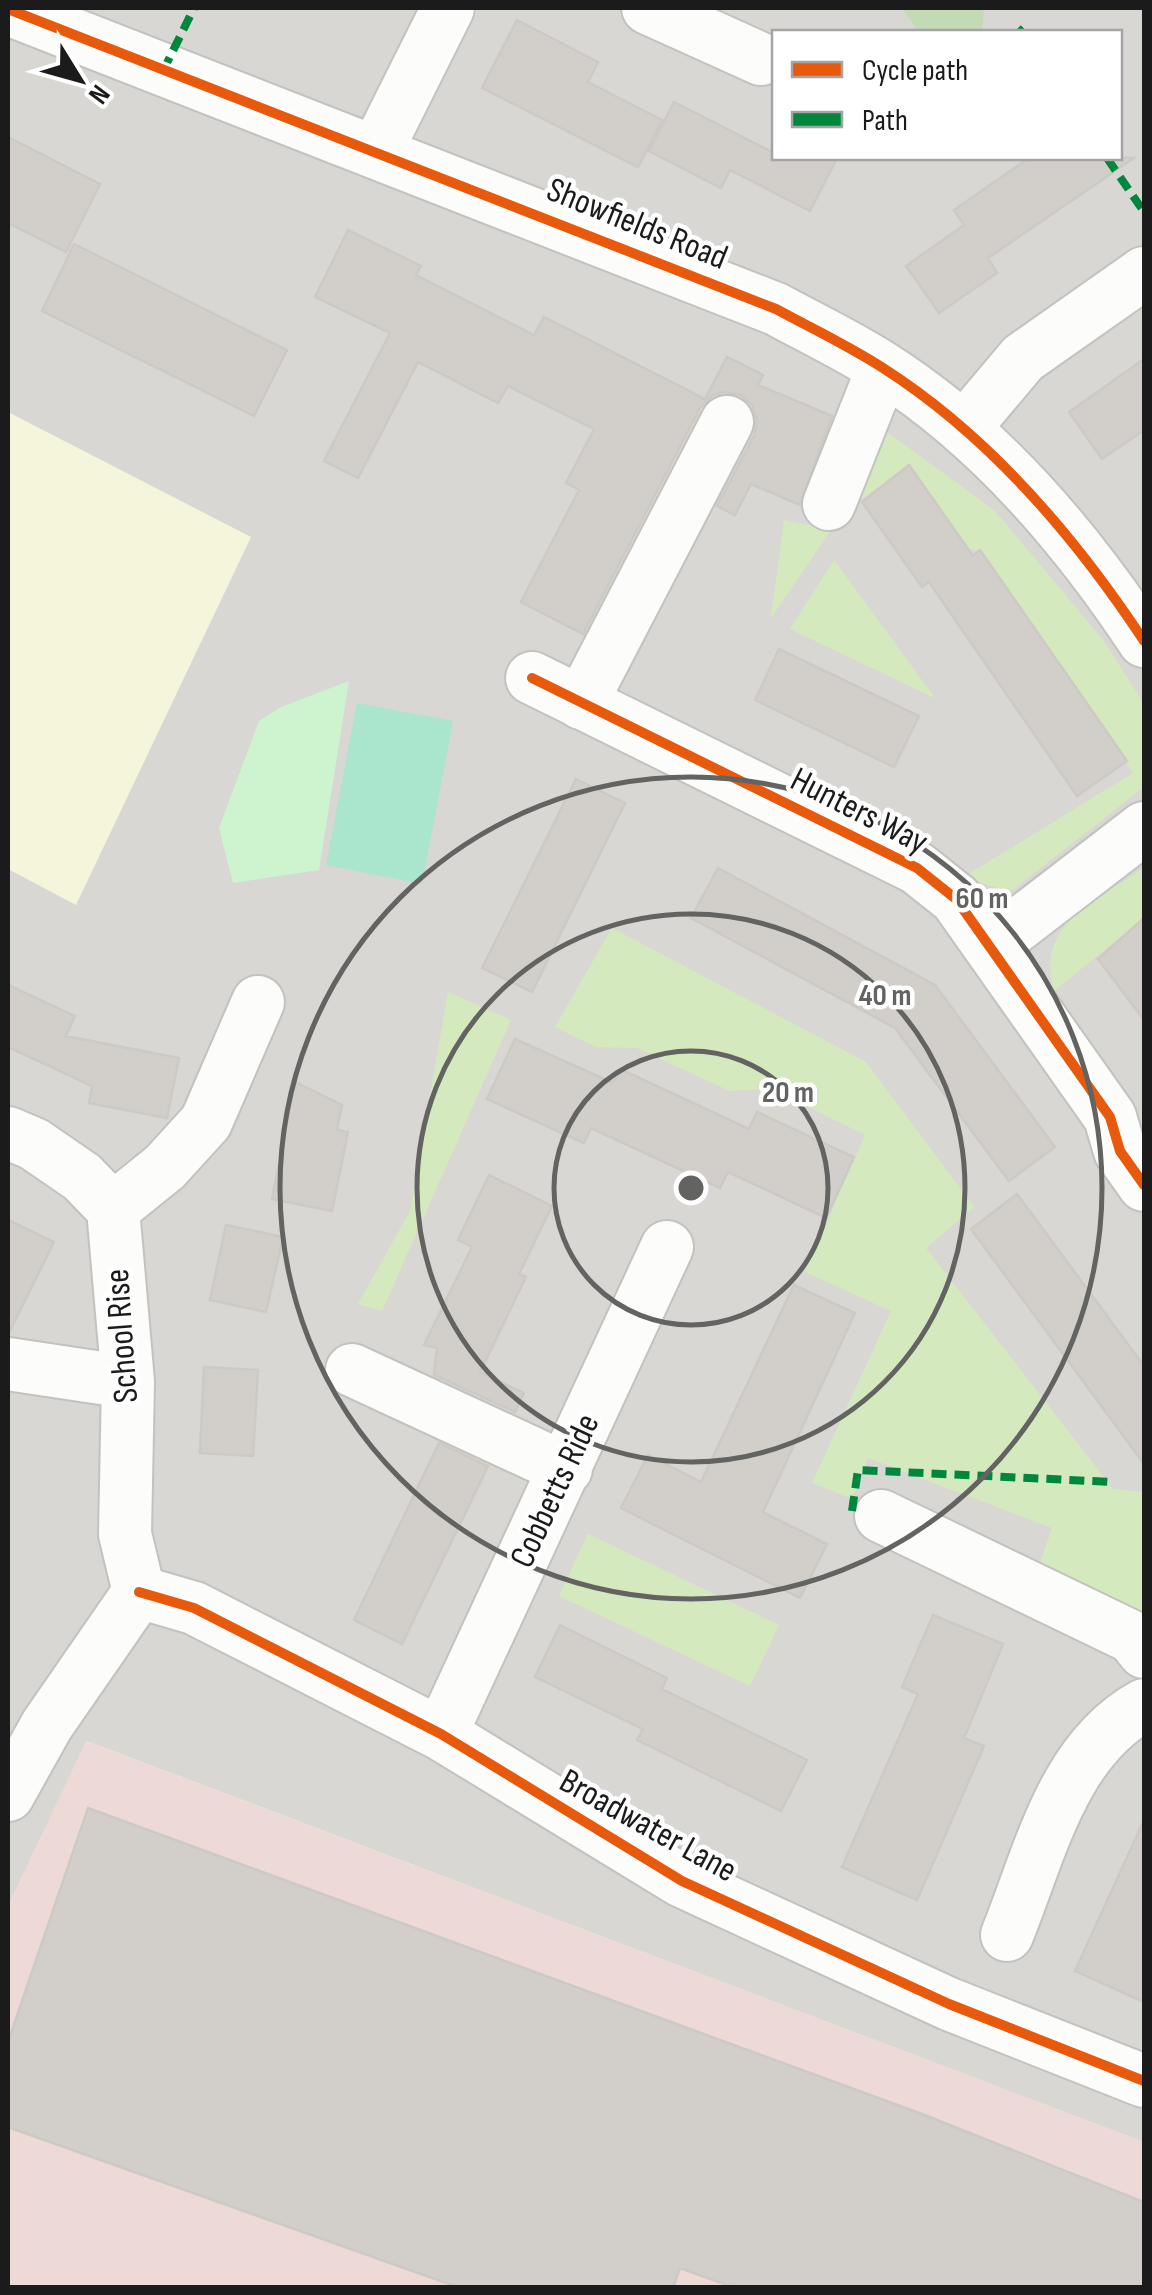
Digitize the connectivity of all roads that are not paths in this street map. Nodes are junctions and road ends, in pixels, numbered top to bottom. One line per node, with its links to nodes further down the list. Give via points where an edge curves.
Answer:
1 (448, 8): 5 (street)
2 (648, 8): 4 (street)
3 (8, 9): 5 (street, Showfields Road)
4 (761, 58)
5 (376, 152): 7 (street, Showfields Road, via 776,309)
6 (1144, 273): 9 (street, via 1024,358)
7 (883, 368): 9 (street, Showfields Road); 10 (street)
8 (727, 422): 13 (street)
9 (964, 428): 11 (street, Showfields Road, via 1062,531)
10 (829, 504)
11 (1144, 642)
12 (532, 678): 13 (street, Hunters Way)
13 (581, 703): 15 (street, Hunters Way, via 917,868 956,899)
14 (1144, 828): 15 (street)
15 (991, 946): 18 (street, Hunters Way, via 1110,1117 1120,1151)
16 (258, 1002): 19 (street, via 206,1122 165,1167)
17 (8, 1133): 19 (street, via 82,1177)
18 (1144, 1185)
19 (112, 1209): 23 (street, School Rise)
20 (667, 1247): 24 (street, Cobbetts Ride)
21 (8, 1364): 23 (street)
22 (352, 1370): 24 (street)
23 (128, 1382): 26 (street, School Rise, via 124,1534)
24 (566, 1469): 29 (street, Cobbetts Ride)
25 (880, 1516): 27 (street, via 1132,1637)
26 (139, 1592): 29 (street, Broadwater Lane, via 194,1608); 30 (street)
27 (1144, 1652)
28 (1144, 1705): 31 (street, via 1101,1736 1071,1777)
29 (441, 1734): 32 (street, Broadwater Lane, via 682,1881 948,2004)
30 (8, 1794)
31 (1008, 1935)
32 (1144, 2081)

